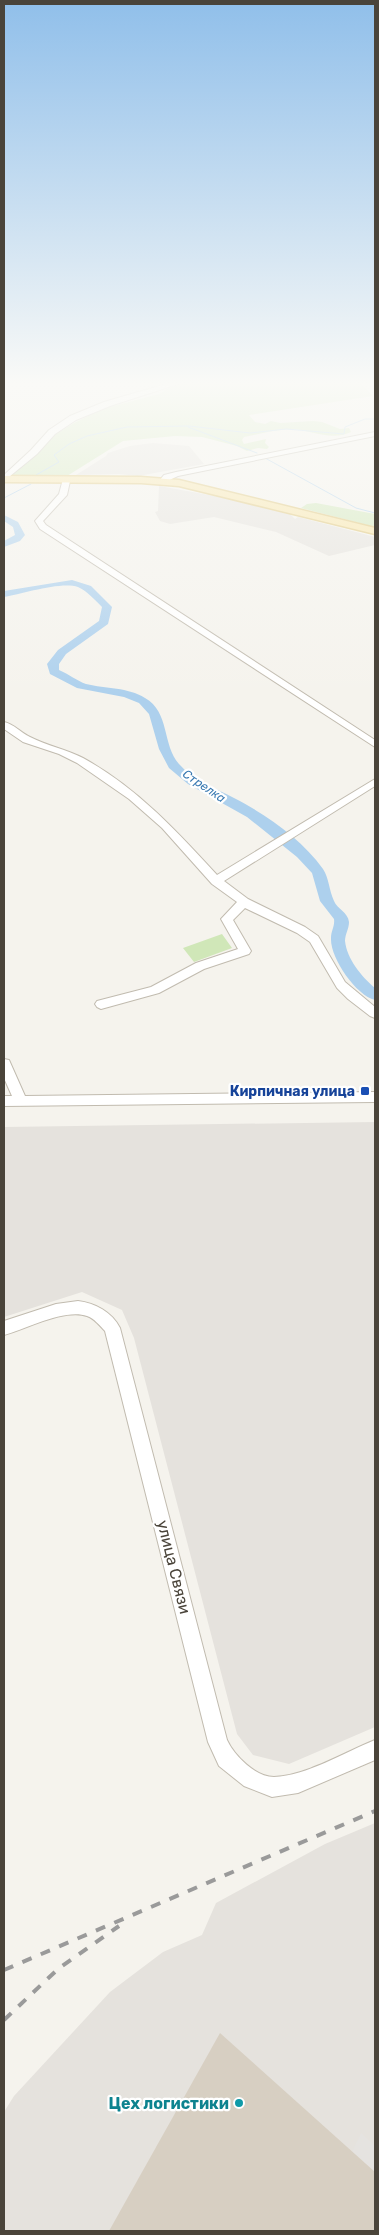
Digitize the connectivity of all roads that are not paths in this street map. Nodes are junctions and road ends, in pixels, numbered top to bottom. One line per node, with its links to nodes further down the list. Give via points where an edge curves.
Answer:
1 (64, 488): 5 (street, via 63,495 39,521 43,527)
2 (205, 488): 3 (main road)
3 (375, 531)
4 (4, 725): 7 (street, via 27,740 81,761 118,786 151,812)
5 (375, 744)
6 (375, 782): 7 (street)
7 (216, 882): 8 (street)
8 (244, 902): 9 (street, via 227,919 245,951 200,966 155,990); 10 (street, via 314,939 341,985)
9 (101, 1004)
10 (375, 1012)
11 (4, 1064): 14 (street)
12 (375, 1097): 14 (street)
13 (4, 1101): 14 (street)
14 (21, 1101)
15 (4, 1328): 16 (street, улица Связи, via 61,1310 87,1309 100,1315 112,1328 218,1742 226,1759 251,1779 272,1787 298,1783)
16 (375, 1750)

